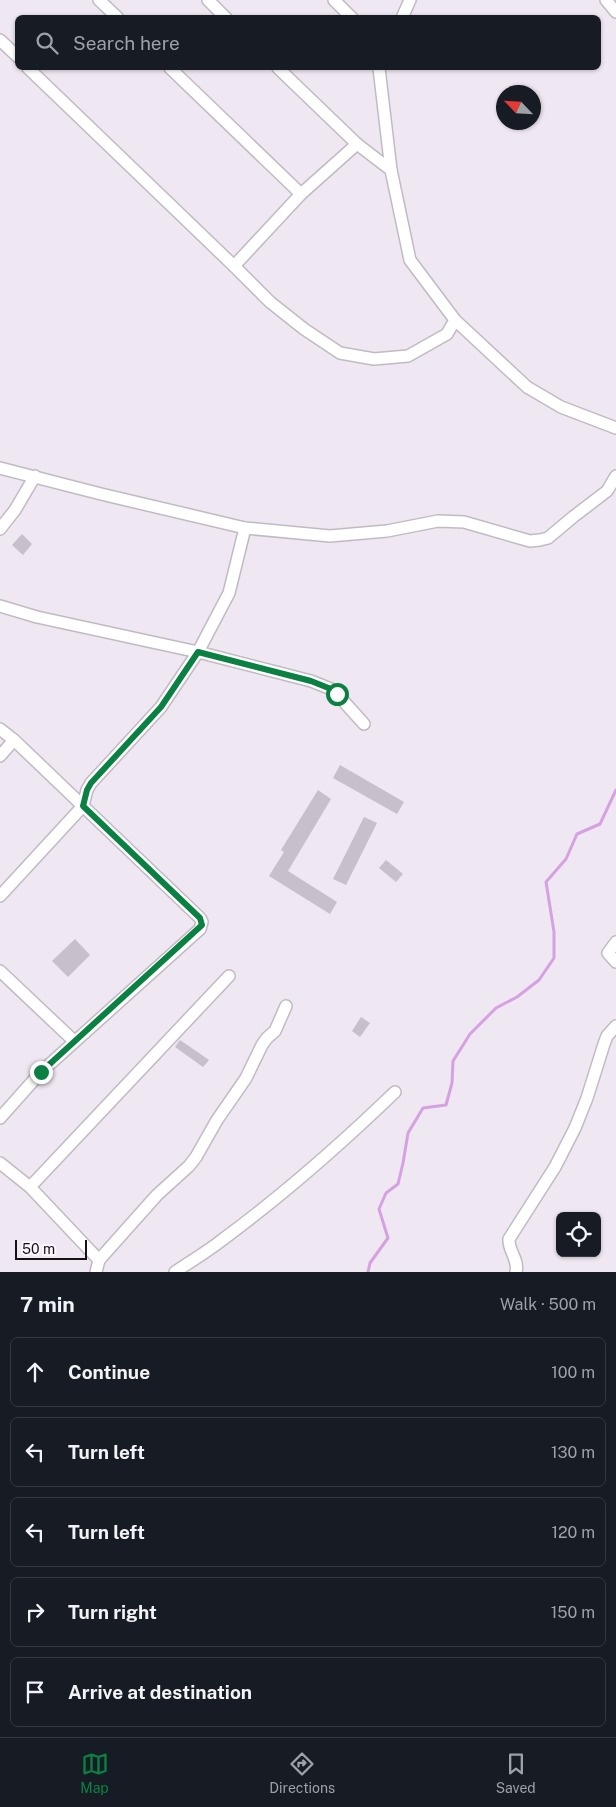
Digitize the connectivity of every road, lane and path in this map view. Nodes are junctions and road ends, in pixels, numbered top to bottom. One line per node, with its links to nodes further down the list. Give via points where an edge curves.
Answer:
1 (99, 0): 7 (street)
2 (208, 0): 8 (street)
3 (334, 0): 9 (street)
4 (410, 0): 10 (street)
5 (606, 0): 6 (street)
6 (616, 12)
7 (115, 15)
8 (223, 15)
9 (349, 15)
10 (403, 15)
11 (0, 40): 12 (street)
12 (15, 54)
13 (30, 70): 20 (street)
14 (172, 70): 19 (street)
15 (280, 70): 17 (street)
16 (379, 70): 18 (street)
17 (357, 144): 18 (street); 19 (street)
18 (390, 170): 21 (street, via 410,260)
19 (302, 194): 20 (street)
20 (234, 266): 21 (street, via 270,302 340,353 374,359 408,356 447,334)
21 (455, 320): 22 (street, via 527,387 561,407)
22 (616, 428)
23 (0, 468): 24 (street)
24 (35, 476): 26 (street); 27 (street)
25 (616, 476): 26 (street, via 601,497 548,538 540,540 530,541 464,522 438,521 387,531 330,536)
26 (245, 528): 29 (street, via 229,593)
27 (0, 529)
28 (0, 606): 29 (street, via 48,620)
29 (198, 652): 30 (street, via 321,685 337,694); 34 (street, via 157,712 91,783)
30 (364, 724)
31 (0, 729): 32 (street)
32 (14, 740): 33 (street); 34 (street)
33 (0, 756)
34 (83, 806): 35 (street); 42 (street, via 202,922 200,928)
35 (0, 896)
36 (616, 942): 37 (street, via 608,953)
37 (616, 962)
38 (0, 971): 42 (street)
39 (229, 976): 46 (street)
40 (286, 1006): 47 (street, via 275,1031 266,1038 239,1091 217,1120 196,1157)
41 (616, 1026): 50 (street, via 607,1036 574,1128 509,1239 508,1246 518,1265)
42 (74, 1041): 44 (street)
43 (396, 1092): 49 (street, via 349,1136 222,1241)
44 (0, 1118)
45 (0, 1164): 46 (street)
46 (30, 1188): 47 (street)
47 (98, 1260): 48 (street)
48 (96, 1272)
49 (175, 1272)
50 (516, 1272)

